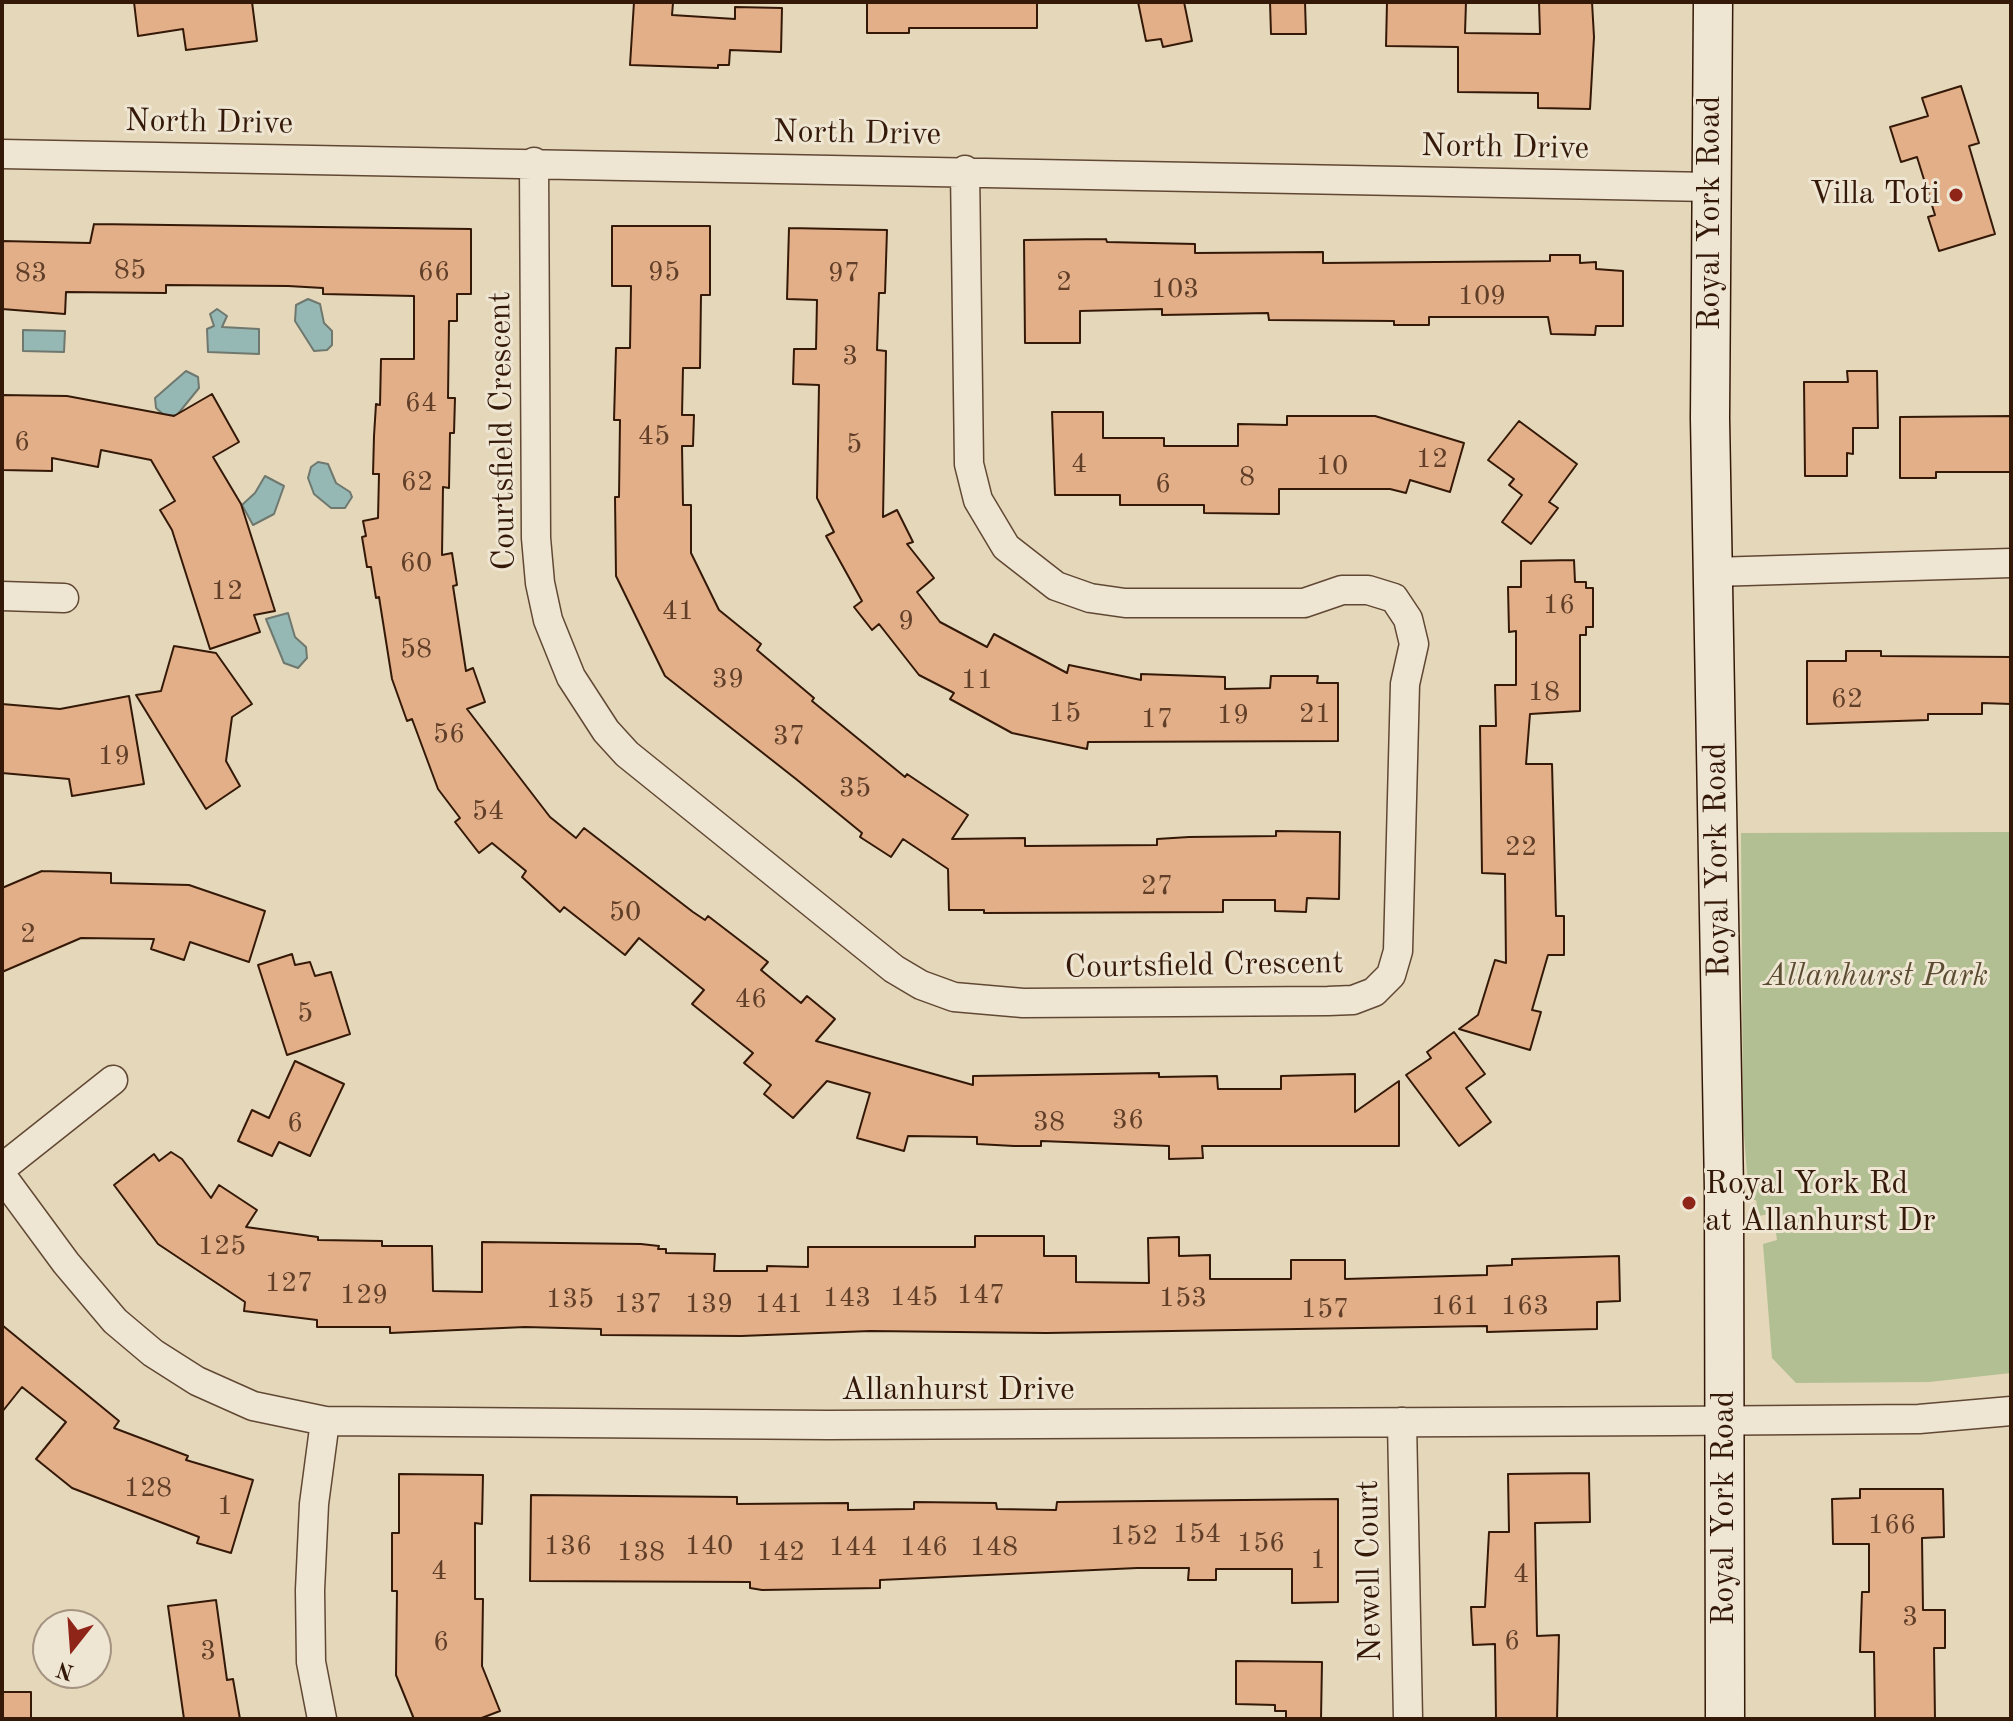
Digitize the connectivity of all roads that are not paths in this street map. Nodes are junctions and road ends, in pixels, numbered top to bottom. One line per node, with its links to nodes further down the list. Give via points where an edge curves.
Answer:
1 (1713, 2): 5 (main road, Royal York Road)
2 (2, 154): 3 (street, North Drive)
3 (534, 162): 4 (street, North Drive); 4 (street, Courtsfield Crescent, via 540,583 571,677 627,754 894,969 954,997 1023,1003 1353,1000 1374,992 1391,975 1398,951 1405,684 1414,644 1408,619 1394,598 1368,590 1342,590 1304,603 1125,603 1090,598 1056,586 1006,547 978,500 969,464)
4 (965, 170): 5 (street, North Drive)
5 (1710, 187): 7 (main road, Royal York Road)
6 (2011, 563): 7 (street)
7 (1713, 572): 14 (main road, Royal York Road)
8 (2, 596): 9 (street)
9 (64, 598)
10 (113, 1080): 11 (street)
11 (2, 1168)
12 (2, 1176): 15 (street, Allanhurst Drive, via 115,1321 153,1353 197,1381 253,1406)
13 (2011, 1411): 14 (street, Allanhurst Drive, via 1919,1419)
14 (1724, 1420): 16 (street, Allanhurst Drive); 19 (main road, Royal York Road)
15 (325, 1421): 16 (street, Allanhurst Drive); 17 (street, via 310,1590 311,1662)
16 (1402, 1422): 18 (street, Newell Court)
17 (322, 1719)
18 (1408, 1719)
19 (1725, 1719)

